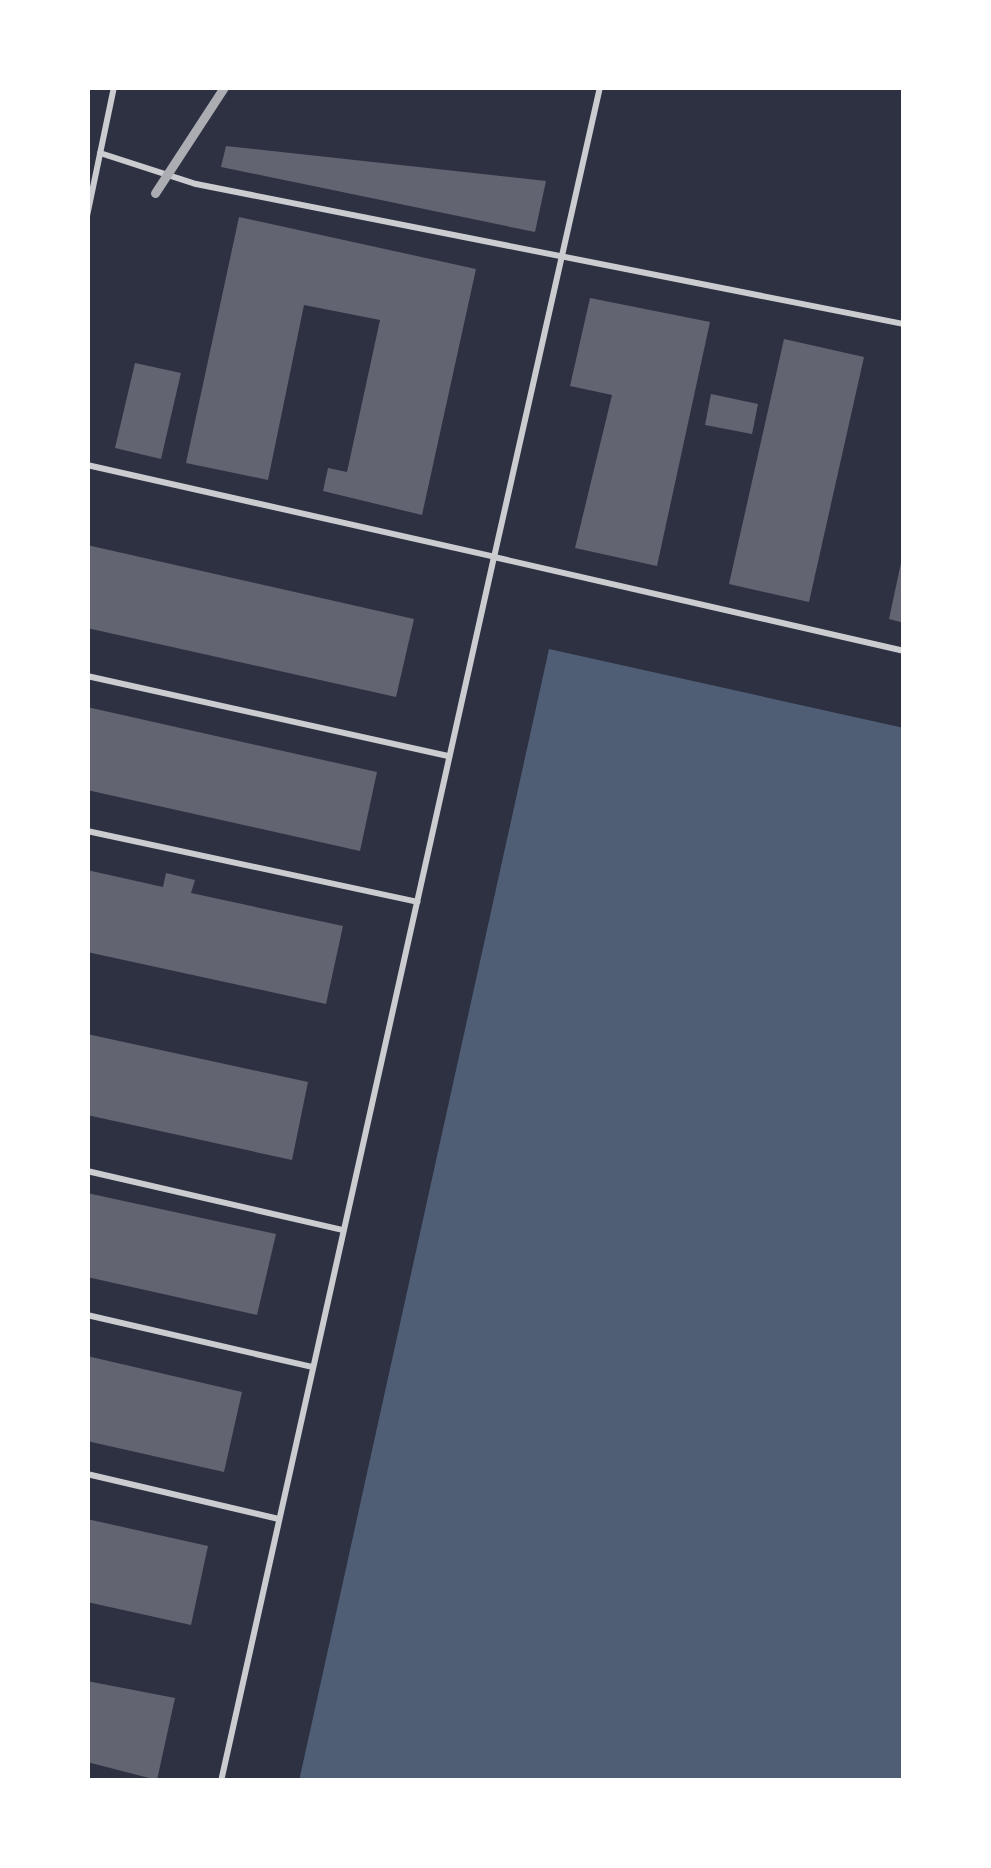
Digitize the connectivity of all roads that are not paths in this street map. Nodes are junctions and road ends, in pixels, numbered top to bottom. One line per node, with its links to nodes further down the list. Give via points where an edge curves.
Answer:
1 (114, 87): 3 (lane)
2 (600, 87): 5 (lane)
3 (100, 153): 4 (lane); 5 (lane, via 196,184)
4 (87, 216)
5 (562, 254): 6 (lane); 8 (lane)
6 (904, 324)
7 (87, 465): 8 (lane)
8 (494, 557): 9 (lane); 11 (lane)
9 (904, 651)
10 (87, 676): 11 (lane)
11 (449, 756): 13 (lane)
12 (87, 831): 13 (lane)
13 (416, 902): 15 (lane)
14 (87, 1172): 15 (lane)
15 (344, 1230): 17 (lane)
16 (87, 1315): 17 (lane)
17 (313, 1367): 19 (lane)
18 (87, 1474): 19 (lane)
19 (279, 1519): 20 (lane)
20 (221, 1781)

